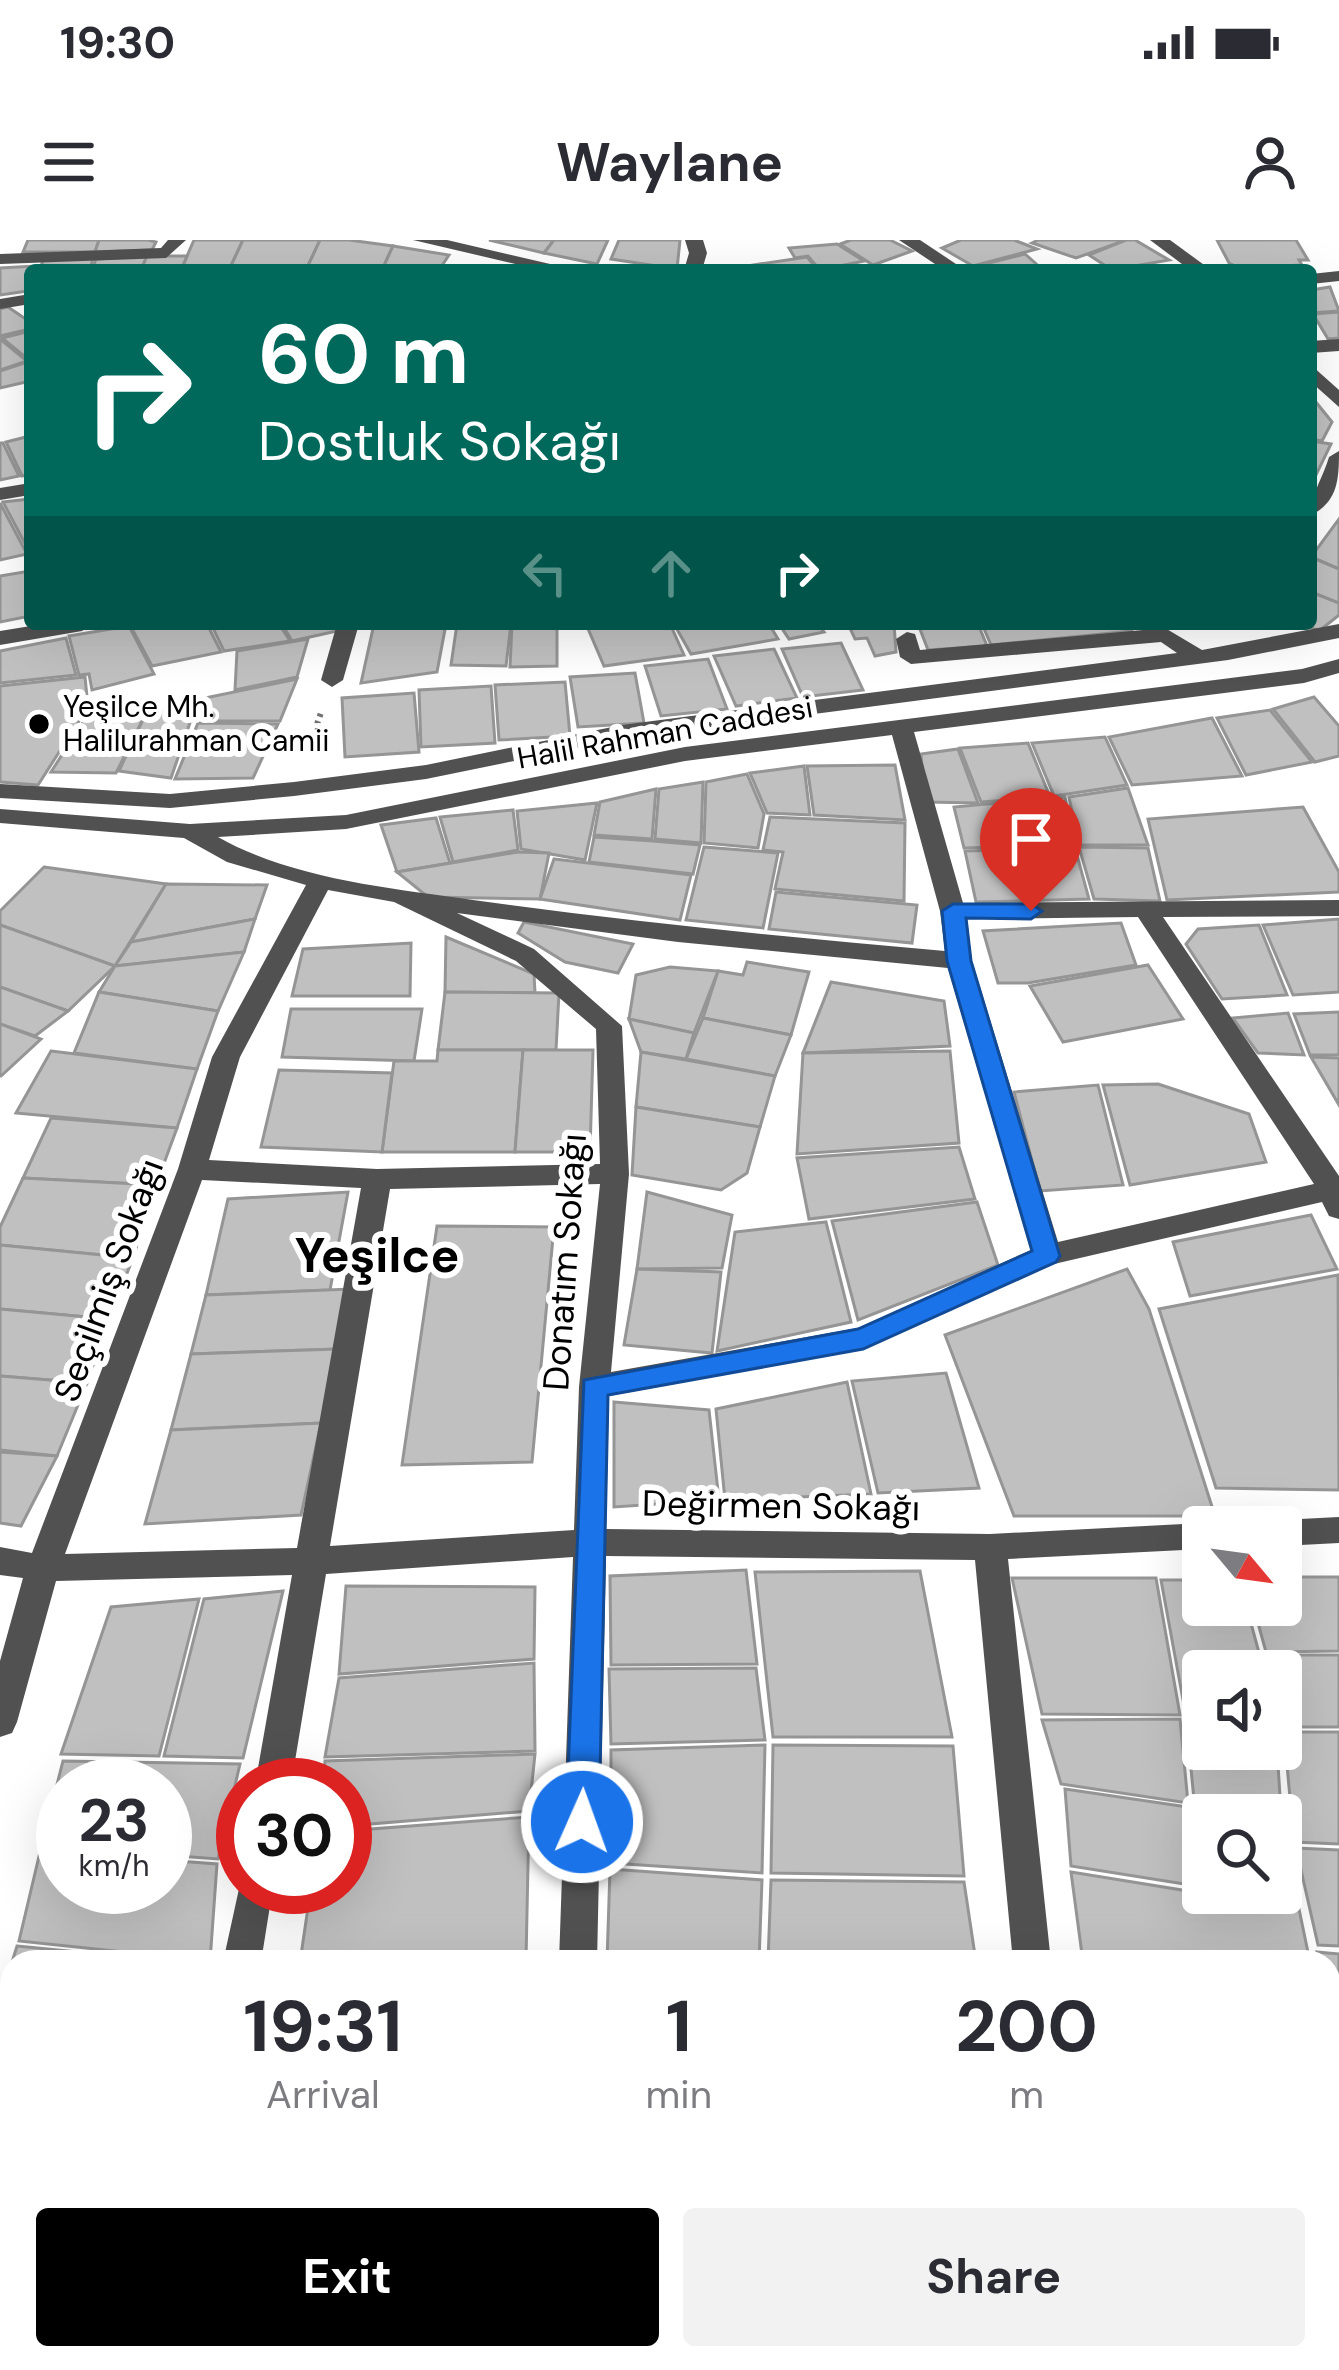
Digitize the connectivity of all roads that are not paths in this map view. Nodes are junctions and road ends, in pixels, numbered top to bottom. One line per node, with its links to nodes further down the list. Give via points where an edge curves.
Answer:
1 (177, 240): 6 (street, via 166,253)
2 (422, 240): 5 (street)
3 (908, 240): 8 (street)
4 (1159, 240): 9 (street)
5 (471, 244): 7 (street)
6 (0, 259)
7 (546, 264)
8 (946, 264)
9 (1193, 264)
10 (1317, 377): 11 (street)
11 (1339, 401)
12 (1339, 457): 13 (street)
13 (1317, 501)
14 (47, 630): 18 (street)
15 (346, 630): 23 (street)
16 (1214, 630): 20 (street)
17 (1339, 631): 20 (street, Halil Rahman Caddesi)
18 (0, 638)
19 (907, 639): 21 (street, via 911,658 1165,635)
20 (1228, 653): 21 (street, Halil Rahman Caddesi)
21 (1196, 656): 25 (street, Halil Rahman Caddesi, via 622,733 294,789 170,801)
22 (1339, 666): 24 (street, Halil Rahman Caddesi)
23 (332, 680)
24 (901, 726): 27 (street, Halil Rahman Caddesi, via 686,754 346,822); 31 (street)
25 (0, 790)
26 (0, 816): 27 (street, Halil Rahman Caddesi)
27 (190, 831): 28 (street, via 202,845 245,861)
28 (321, 879): 29 (street); 34 (street, Seçilmiş Sokağı, via 226,1058)
29 (404, 898): 33 (street); 35 (street, Donatım Sokağı, via 525,955 609,1026)
30 (1339, 908): 32 (street)
31 (953, 911): 32 (street); 33 (street)
32 (1148, 912): 37 (street)
33 (959, 961): 38 (street)
34 (192, 1169): 36 (street); 47 (street, Seçilmiş Sokağı)
35 (615, 1174): 36 (street); 39 (street, Donatım Sokağı)
36 (377, 1179): 46 (street)
37 (1336, 1195): 38 (street)
38 (1047, 1256): 39 (street, via 863,1339)
39 (594, 1387): 43 (street, Donatım Sokağı)
40 (1339, 1530): 41 (street)
41 (1302, 1532)
42 (1182, 1538): 44 (street, Değirmen Sokağı)
43 (591, 1542): 44 (street, Değirmen Sokağı); 46 (street, Değirmen Sokağı); 52 (street, Donatım Sokağı)
44 (990, 1546): 53 (street)
45 (0, 1561): 47 (street, Değirmen Sokağı)
46 (311, 1561): 47 (street, Değirmen Sokağı); 49 (street)
47 (43, 1568): 48 (street, Seçilmiş Sokağı)
48 (0, 1722)
49 (278, 1758)
50 (250, 1914): 51 (street)
51 (244, 1950)
52 (578, 1950)
53 (1031, 1950)

